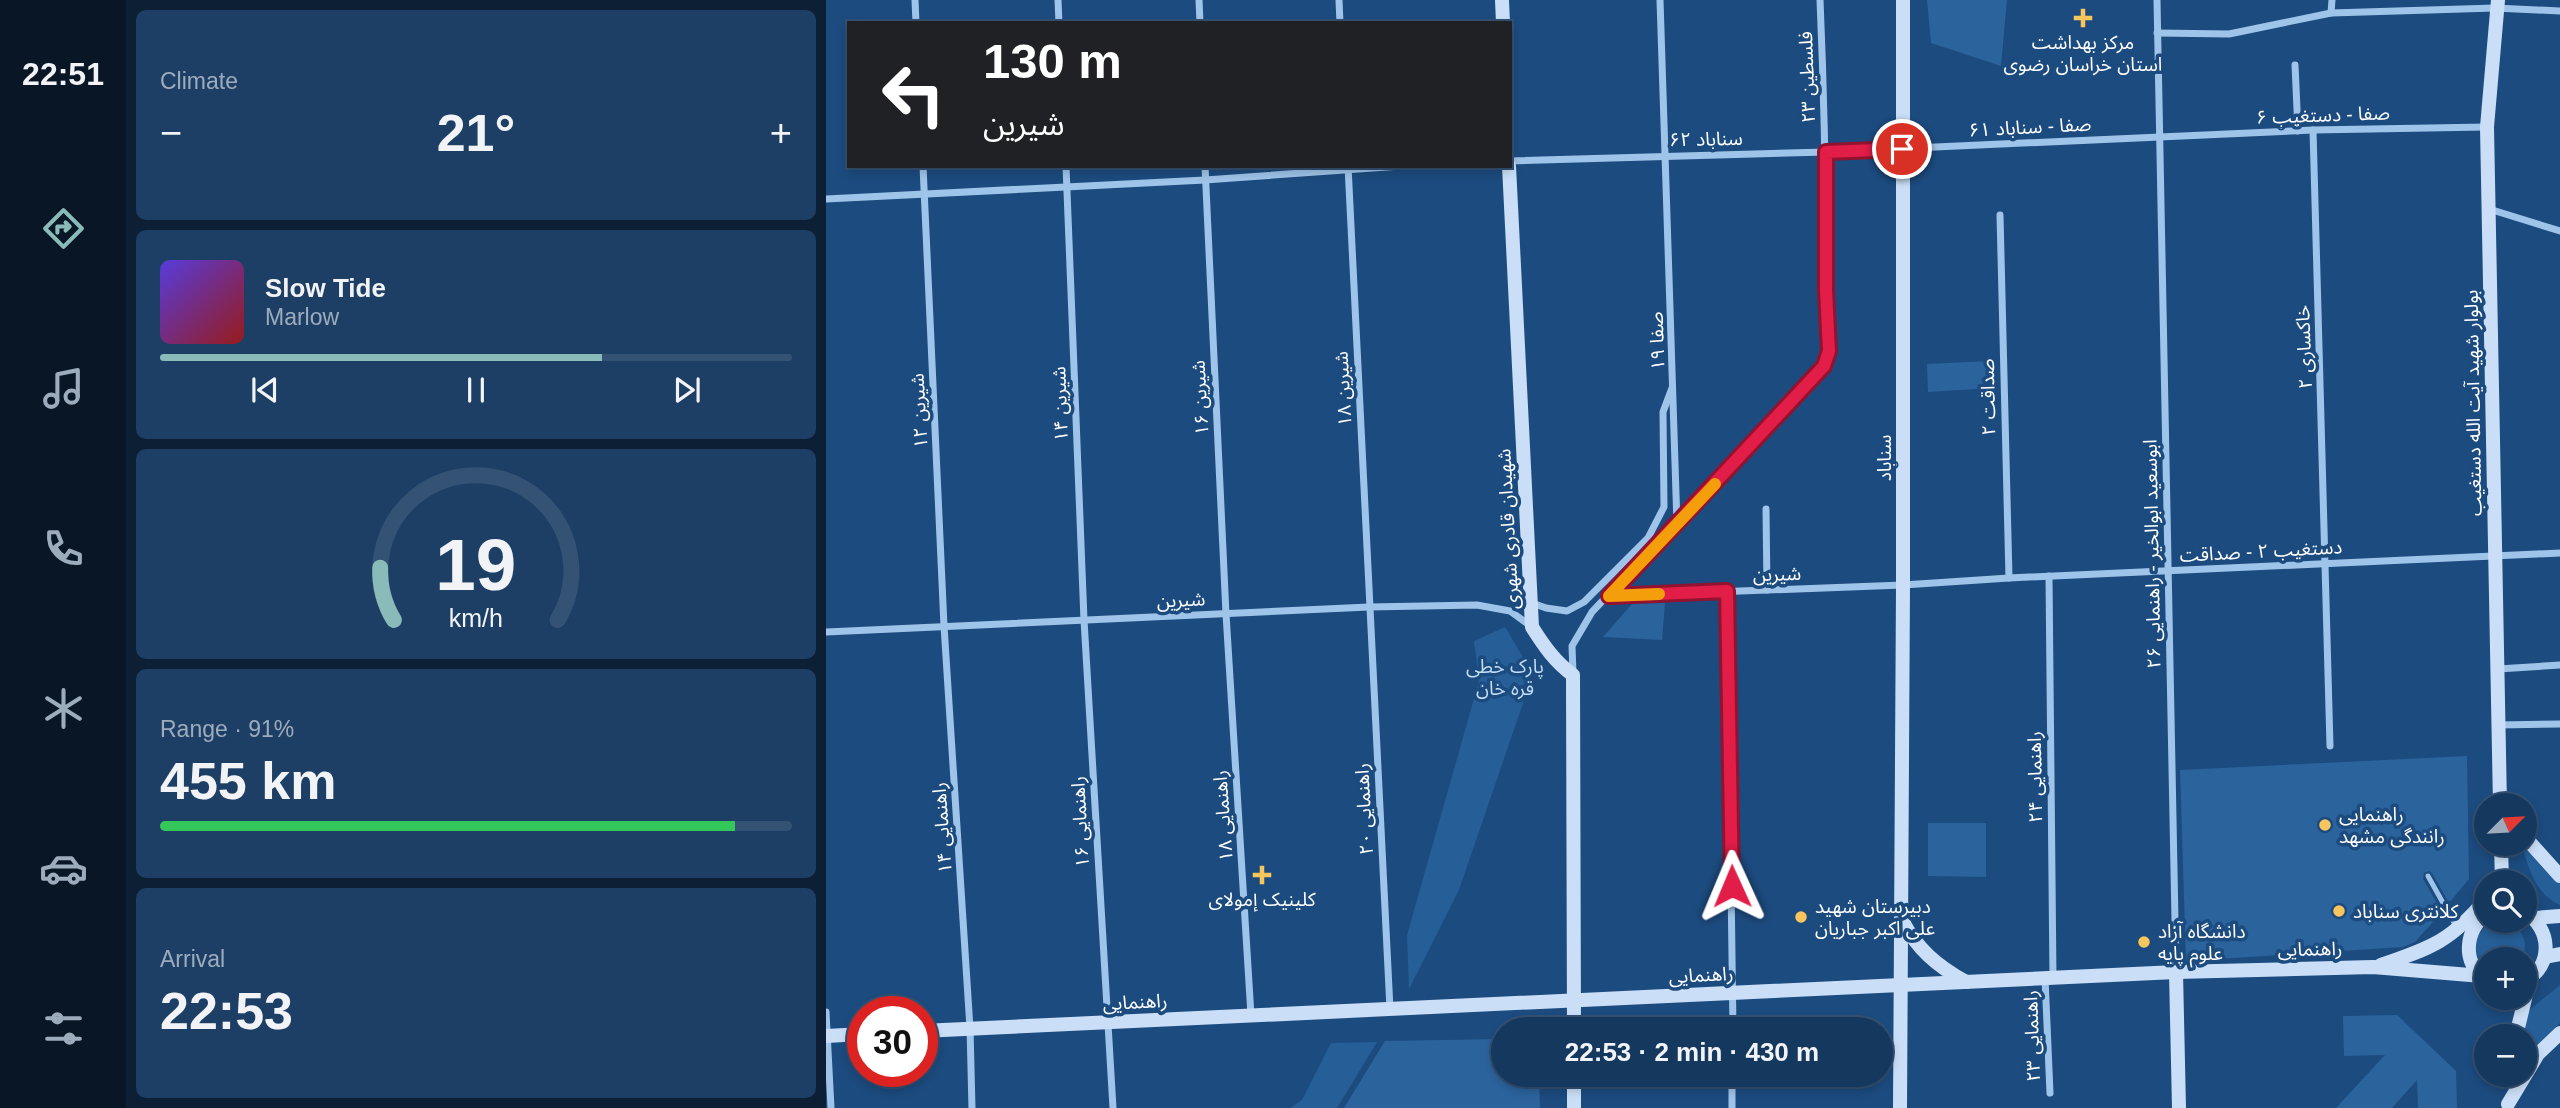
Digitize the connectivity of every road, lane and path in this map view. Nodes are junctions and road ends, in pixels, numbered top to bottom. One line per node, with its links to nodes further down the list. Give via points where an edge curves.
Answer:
1 (915, 0): 14 (street)
2 (1058, 0): 15 (street)
3 (1199, 0): 16 (street)
4 (1339, 0): 17 (street)
5 (1502, 0): 18 (main road)
6 (1660, 0): 27 (street, صفا ۱۹)
7 (1820, 0): 26 (street, فلسطین ۲۳)
8 (1903, 0): 25 (main road, سناباد)
9 (2157, 0): 19 (street, ابوسعید ابوالخیر - راهنمایی ۲۶)
10 (2332, 0): 13 (street)
11 (2497, 4): 12 (street); 13 (street); 21 (main road, بولوار شهید آیت الله دستغیب)
12 (2560, 11)
13 (2331, 13): 19 (street, via 2230,34)
14 (916, 21)
15 (1059, 21)
16 (1200, 21)
17 (1340, 21)
18 (1503, 21)
19 (2157, 33): 24 (street, ابوسعید ابوالخیر - راهنمایی ۲۶)
20 (2295, 65): 23 (street)
21 (2487, 127): 22 (street, صفا - دستغیب ۶); 38 (main road, بولوار شهید آیت الله دستغیب)
22 (2313, 130): 23 (street, صفا - دستغیب ۶); 46 (street, خاکساری ۲)
23 (2298, 131): 24 (street, صفا - دستغیب ۶)
24 (2159, 136): 25 (street, صفا - سناباد ۶۱); 47 (street, ابوسعید ابوالخیر - راهنمایی ۲۶)
25 (1902, 149): 26 (street, سناباد ۶۲); 50 (main road, سناباد)
26 (1826, 152): 27 (street, سناباد ۶۲); 43 (street, فلسطین ۲۳, via 1829,351 1824,366)
27 (1667, 156): 28 (street, سناباد ۶۲); 41 (street, صفا ۱۹)
28 (1512, 161)
29 (923, 168): 36 (street, شیرین ۱۲)
30 (1066, 168): 35 (street, شیرین ۱۴)
31 (1205, 168): 34 (street, شیرین ۱۶)
32 (1348, 168): 34 (street); 55 (street, شیرین ۱۸)
33 (1509, 168): 54 (main road, شهیدان قادری شهری)
34 (1205, 180): 35 (street); 56 (street, شیرین ۱۶)
35 (1067, 187): 36 (street); 57 (street, شیرین ۱۴)
36 (925, 194): 37 (street); 58 (street, شیرین ۱۲)
37 (826, 199)
38 (2489, 209): 40 (street); 45 (main road, بولوار شهید آیت الله دستغیب)
39 (2000, 215): 49 (street, صداقت ۲)
40 (2560, 231)
41 (1674, 384): 43 (street, صفا ۱۹); 54 (street, via 1663,412 1664,507 1648,538 1584,602 1567,611)
42 (1766, 509): 51 (street)
43 (1677, 525): 53 (street)
44 (2560, 553): 45 (street, دستغیب ۲ - صداقت)
45 (2495, 556): 46 (street, دستغیب ۲ - صداقت); 62 (main road, بولوار شهید آیت الله دستغیب)
46 (2327, 564): 47 (street, دستغیب ۲ - صداقت); 66 (street, خاکساری ۲)
47 (2168, 571): 48 (street, دستغیب ۲ - صداقت); 81 (street, ابوسعید ابوالخیر - راهنمایی ۲۶)
48 (2049, 576): 49 (street, دستغیب ۲ - صداقت); 84 (street, راهنمایی ۲۴)
49 (2008, 578): 50 (street, دستغیب ۲ - صداقت)
50 (1903, 586): 51 (street, شیرین); 73 (main road, سناباد)
51 (1767, 590): 52 (street, شیرین)
52 (1727, 591): 53 (street, شیرین); 87 (street)
53 (1609, 596): 63 (street, via 1592,612 1573,646)
54 (1532, 603): 59 (main road, شهیدان قادری شهری)
55 (1369, 607): 56 (street, شیرین); 59 (street, شیرین, via 1477,605 1510,611); 89 (street, راهنمایی ۲۰)
56 (1226, 614): 57 (street, شیرین); 91 (street, راهنمایی ۱۸)
57 (1084, 620): 58 (street, شیرین); 94 (street, راهنمایی ۱۶)
58 (944, 626): 60 (street, شیرین); 95 (street, راهنمایی ۱۴)
59 (1532, 627): 63 (main road, شهیدان قادری شهری, via 1546,650)
60 (826, 632)
61 (2560, 664): 62 (street)
62 (2497, 669): 65 (main road, بولوار شهید آیت الله دستغیب)
63 (1573, 675): 88 (main road)
64 (2560, 724): 65 (street)
65 (2498, 725): 67 (main road, بولوار شهید آیت الله دستغیب)
66 (2330, 746)
67 (2501, 793)
68 (2538, 851): 70 (main road)
69 (2428, 876): 77 (lane)
70 (2560, 876)
71 (2474, 912): 77 (main road)
72 (2537, 915): 74 (main road)
73 (1900, 916): 85 (main road, via 1926,956); 86 (main road, سناباد)
74 (2560, 916)
75 (2537, 925): 78 (main road)
76 (2474, 927): 80 (main road, via 2468,944)
77 (2458, 929): 79 (main road, via 2427,950)
78 (2553, 956): 82 (main road)
79 (2373, 967): 81 (main road, راهنمایی); 83 (main road, راهنمایی)
80 (2474, 967)
81 (2176, 972): 84 (main road, راهنمایی); 111 (main road)
82 (2537, 972)
83 (2474, 977)
84 (2049, 978): 85 (main road, راهنمایی); 103 (street, راهنمایی ۲۳)
85 (1966, 982): 86 (main road, راهنمایی)
86 (1900, 985): 87 (main road, راهنمایی); 110 (main road, سناباد)
87 (1733, 993): 88 (main road, راهنمایی); 93 (street)
88 (1573, 1001): 89 (main road, راهنمایی); 92 (main road)
89 (1390, 1010): 91 (main road, راهنمایی)
90 (826, 1012): 99 (street)
91 (1251, 1016): 94 (main road, راهنمایی)
92 (1574, 1017)
93 (1733, 1017)
94 (1108, 1023): 95 (main road, راهنمایی); 107 (street, راهنمایی ۱۶)
95 (970, 1028): 96 (main road, راهنمایی); 106 (street, راهنمایی ۱۴)
96 (938, 1030)
97 (2560, 1033): 104 (main road, via 2538,1054)
98 (847, 1035): 99 (main road)
99 (827, 1036): 105 (street)
100 (1574, 1087): 108 (main road)
101 (1732, 1087): 109 (street)
102 (2510, 1087): 104 (main road)
103 (2050, 1093)
104 (2508, 1106)
105 (831, 1108)
106 (972, 1108)
107 (1113, 1108)
108 (1574, 1108)
109 (1732, 1108)
110 (1900, 1108)
111 (2179, 1108)

